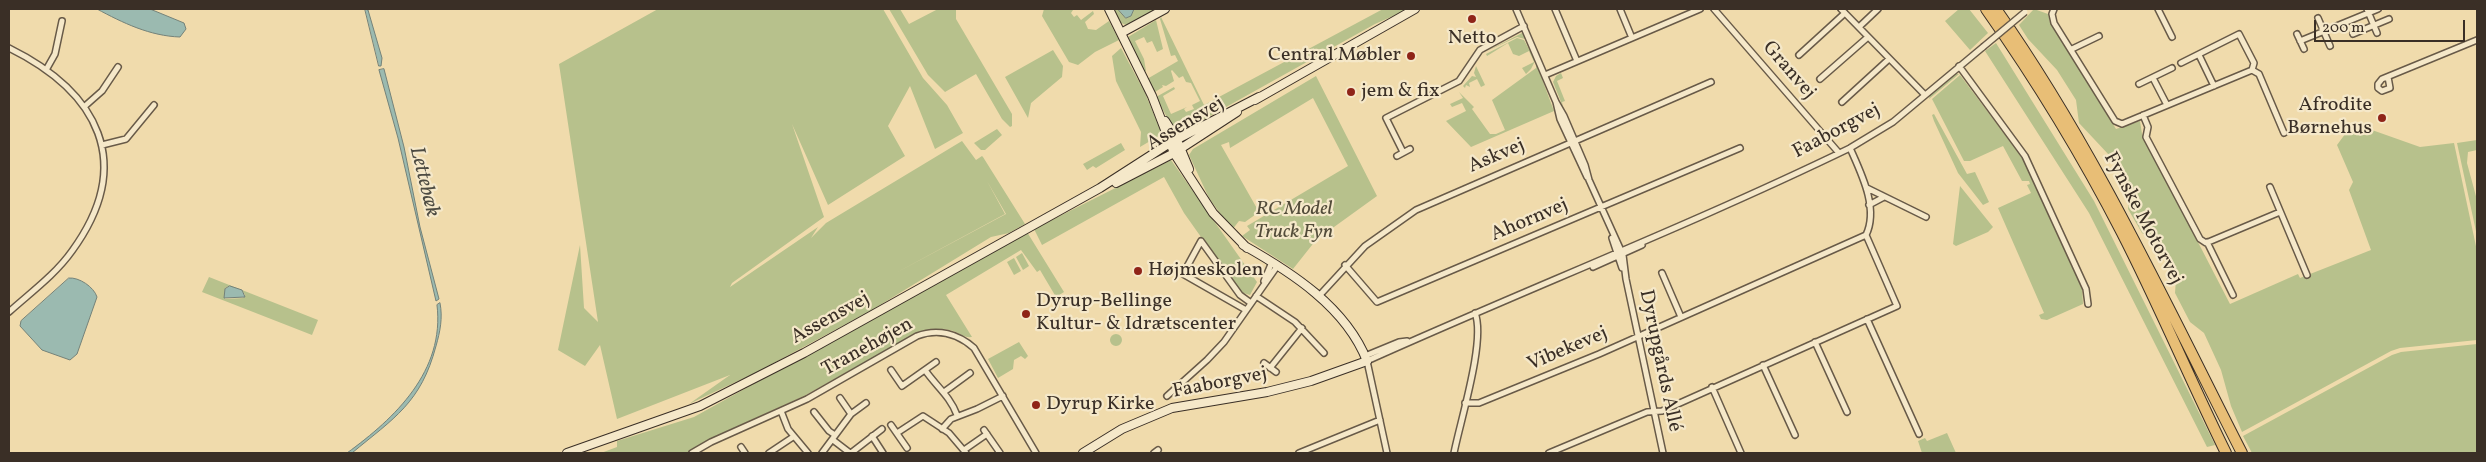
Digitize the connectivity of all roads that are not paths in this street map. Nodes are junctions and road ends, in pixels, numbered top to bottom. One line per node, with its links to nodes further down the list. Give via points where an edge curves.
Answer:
1 (1109, 9): 30 (main road)
2 (1165, 9): 30 (main road)
3 (1415, 9): 22 (main road, Assensvej)
4 (1419, 9): 22 (main road, Assensvej)
5 (1516, 9): 26 (street, Dyrupgårds Allé)
6 (1555, 9): 47 (street)
7 (1620, 9): 37 (street)
8 (1684, 9): 21 (street)
9 (1700, 9): 21 (street)
10 (1714, 9): 77 (street, Granvej)
11 (1878, 9): 28 (street)
12 (1978, 9): 67 (highway)
13 (1986, 9): 67 (highway, Fynske Motorvej)
14 (2054, 9): 43 (street, via 2054,22)
15 (2158, 9): 36 (street)
16 (2378, 9): 19 (street)
17 (2026, 10): 49 (street, Faaborgvej, bridge)
18 (1843, 11): 28 (street); 45 (street)
19 (2367, 11): 27 (street); 29 (street)
20 (1998, 12): 160 (highway, Fynske Motorvej, via 2055,98 2113,200)
21 (1686, 15): 37 (street)
22 (1403, 17): 62 (main road, Assensvej)
23 (2318, 18): 29 (street)
24 (2389, 19): 27 (street)
25 (62, 21): 52 (street, via 55,54)
26 (1524, 26): 54 (street, Dyrupgårds Allé); 76 (street, via 1480,50 1459,81 1386,118)
27 (2374, 26): 31 (street); 33 (street)
28 (1859, 27): 35 (street)
29 (2324, 32): 39 (street); 40 (street)
30 (1121, 33): 72 (main road)
31 (2377, 33)
32 (2297, 34): 39 (street)
33 (2353, 34)
34 (2099, 36): 43 (street)
35 (1868, 37): 46 (street); 57 (street)
36 (2172, 37)
37 (1632, 38): 47 (street)
38 (2477, 40): 55 (street)
39 (2300, 41): 42 (street)
40 (2330, 46)
41 (9, 48): 52 (street)
42 (2304, 49)
43 (2072, 50): 68 (street, via 2116,121 2122,124)
44 (2199, 54): 48 (street); 53 (street, via 2239,34 2254,64); 60 (street)
45 (1799, 55)
46 (1889, 59): 61 (street); 63 (street)
47 (1577, 61): 54 (street)
48 (2181, 63)
49 (1958, 66): 61 (street, Faaborgvej); 97 (street, via 2031,167 2086,289)
50 (118, 67): 66 (street, via 102,91)
51 (2172, 68): 56 (street)
52 (46, 70): 66 (street)
53 (2252, 70): 60 (street); 69 (street, via 2259,74)
54 (1545, 75): 70 (street, Dyrupgårds Allé)
55 (2388, 77)
56 (2153, 78): 59 (street); 65 (street)
57 (1820, 79)
58 (1711, 82): 70 (street, Askvej)
59 (2139, 84)
60 (2214, 86): 65 (street)
61 (1924, 95): 74 (street, Faaborgvej, via 1893,122)
62 (1260, 97): 72 (main road, Assensvej); 72 (main road, Assensvej)
63 (1842, 102)
64 (154, 105): 71 (street, via 126,139)
65 (2167, 105): 68 (street)
66 (85, 106): 71 (street)
67 (2053, 111): 159 (highway, Fynske Motorvej, via 2122,232)
68 (2143, 115): 87 (street, via 2148,127 2146,137 2200,239)
69 (2284, 133)
70 (1572, 142): 83 (street, Dyrupgårds Allé); 90 (street, Askvej, via 1416,210 1384,231)
71 (102, 145): 99 (street, via 101,184 93,214 80,240 62,264)
72 (1176, 146): 89 (main road, via 1213,213 1244,245); 143 (main road, Assensvej, via 804,353 700,406)
73 (1740, 148): 83 (street, Ahornvej)
74 (1850, 148): 77 (street, Faaborgvej); 80 (street)
75 (1410, 149): 76 (street)
76 (1403, 152): 78 (street)
77 (1839, 153): 88 (street, Faaborgvej)
78 (1397, 156)
79 (2270, 186): 84 (street)
80 (1867, 188): 81 (street); 82 (street)
81 (1884, 197): 82 (street); 85 (street)
82 (1869, 205): 86 (street)
83 (1601, 207): 88 (street, Dyrupgårds Allé); 90 (street, Ahornvej, via 1377,302)
84 (2280, 212): 87 (street); 92 (street)
85 (1926, 217)
86 (1866, 235): 101 (street, Vibekevej); 102 (street, via 1897,306)
87 (2207, 242): 93 (street)
88 (1620, 254): 100 (street, Faaborgvej); 104 (street, Dyrupgårds Allé)
89 (1274, 266): 94 (street); 95 (main road)
90 (1345, 266): 95 (street, Askvej)
91 (1662, 273): 101 (street)
92 (2307, 275)
93 (2233, 295)
94 (1256, 296): 96 (street); 103 (street)
95 (1318, 296): 107 (main road, via 1350,332)
96 (1251, 303): 98 (street); 98 (street, via 1240,295 1201,241 1183,274)
97 (2088, 304)
98 (1246, 310): 119 (street, via 1207,360)
99 (9, 312)
100 (1475, 313): 107 (street, Faaborgvej); 122 (street, via 1476,351)
101 (1681, 317): 104 (street, Vibekevej)
102 (1867, 319): 105 (street); 134 (street)
103 (1302, 328): 106 (street); 111 (street)
104 (1638, 337): 122 (street, Vibekevej, via 1479,403); 124 (street, Dyrupgårds Allé)
105 (1815, 342): 110 (street); 126 (street)
106 (1324, 353)
107 (1364, 359): 129 (street); 142 (main road, Faaborgvej, via 1267,392 1172,408 1122,429)
108 (936, 362): 113 (street, Tranehøjen)
109 (1264, 363): 111 (street)
110 (1763, 365): 116 (street); 135 (street)
111 (1270, 368): 114 (street)
112 (891, 370): 113 (street, Tranehøjen, via 902,386)
113 (925, 370): 117 (street)
114 (1276, 372)
115 (970, 373): 117 (street)
116 (1712, 387): 124 (street, via 1662,411); 158 (street)
117 (944, 392): 128 (street)
118 (1003, 396): 123 (street, Tranehøjen, via 970,345 958,337 933,332 917,336); 128 (street); 152 (street, Tranehøjen)
119 (1167, 396)
120 (840, 398): 127 (street, Tranehøjen)
121 (866, 403): 127 (street)
122 (1464, 403): 155 (street)
123 (781, 411): 137 (street); 144 (street, Tranehøjen)
124 (1654, 411): 156 (street); 157 (street, Dyrupgårds Allé)
125 (814, 412): 138 (street)
126 (1846, 412)
127 (851, 414): 138 (street)
128 (957, 415): 132 (street)
129 (1380, 420): 153 (street); 154 (street)
130 (891, 425): 133 (street)
131 (882, 429): 136 (street)
132 (942, 429): 133 (street, via 923,416); 141 (street)
133 (897, 433): 140 (street)
134 (1919, 434)
135 (1795, 435)
136 (872, 436): 149 (street); 150 (street)
137 (794, 437): 146 (street); 147 (street)
138 (834, 438): 148 (street); 149 (street)
139 (741, 447): 145 (street)
140 (907, 448)
141 (965, 451): 151 (street, via 985,432)
142 (1087, 452)
143 (567, 453)
144 (692, 453)
145 (745, 453)
146 (770, 453)
147 (808, 453)
148 (822, 453)
149 (850, 453)
150 (884, 453)
151 (1000, 453)
152 (1036, 453)
153 (1299, 453)
154 (1387, 453)
155 (1454, 453)
156 (1549, 453)
157 (1663, 453)
158 (1741, 453)
159 (2226, 453)
160 (2242, 453)

